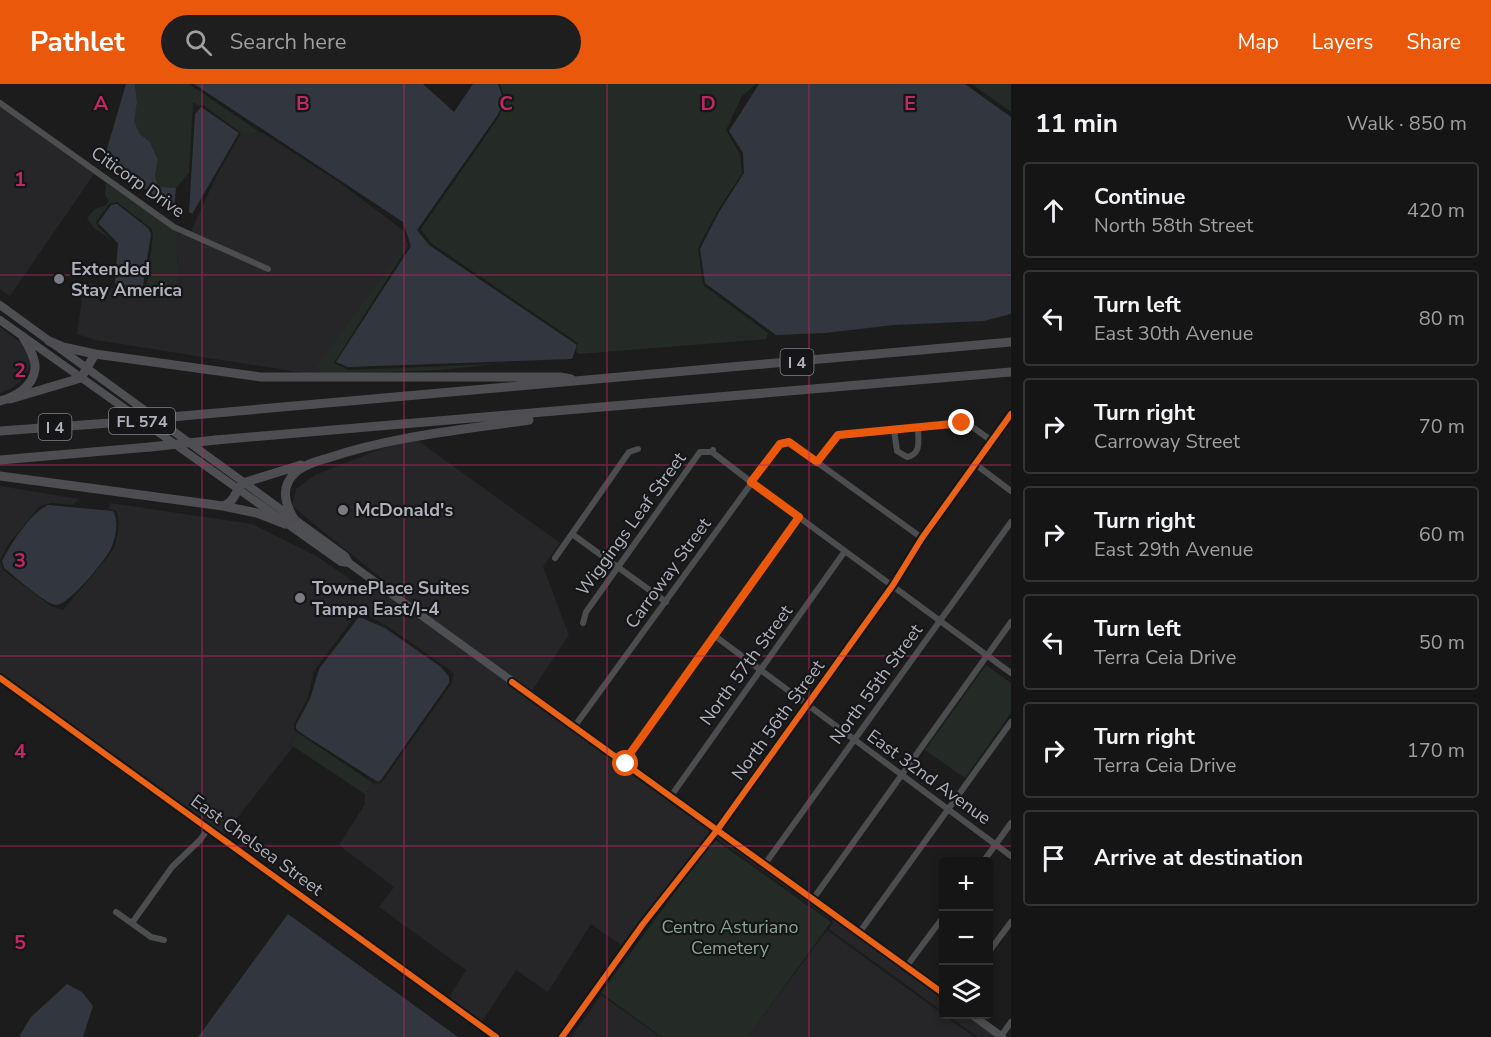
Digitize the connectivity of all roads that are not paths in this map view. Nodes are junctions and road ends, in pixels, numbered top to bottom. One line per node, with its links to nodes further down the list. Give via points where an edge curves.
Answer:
1 (0, 103): 2 (street, Citicorp Drive, via 174,227)
2 (268, 269)
3 (0, 305): 6 (main road)
4 (0, 320): 5 (main road)
5 (23, 337): 10 (main road); 12 (highway, via 35,369 21,393)
6 (49, 340): 8 (highway); 10 (main road)
7 (1011, 342): 11 (highway, I 4)
8 (95, 354): 10 (highway); 11 (highway, via 261,377 560,377)
9 (1011, 372): 14 (highway, I 4)
10 (83, 373): 12 (highway); 27 (main road)
11 (582, 381): 18 (highway, I 4, bridge)
12 (10, 399): 13 (highway)
13 (0, 401)
14 (617, 406): 21 (highway, via 416,436); 22 (highway, I 4, bridge)
15 (1011, 414): 19 (street, North 56th Street)
16 (918, 428): 17 (street); 17 (street, via 919,448 907,457 897,451); 19 (street, via 962,423)
17 (894, 430): 23 (street, via 838,435)
18 (0, 431)
19 (992, 441): 24 (street, North 56th Street)
20 (638, 449): 33 (street, via 629,452)
21 (341, 453): 27 (highway); 31 (highway, via 303,468 288,481 285,498)
22 (0, 460)
23 (817, 462): 26 (street, Carroway Street, via 789,442 780,444); 34 (street)
24 (975, 464): 28 (street); 34 (street, North 56th Street)
25 (0, 476): 29 (highway)
26 (751, 482): 30 (street); 37 (street, Wiggings Leaf Street, via 712,451 700,452); 39 (street, Carroway Street)
27 (240, 486): 29 (highway, via 231,503); 31 (main road)
28 (1011, 491)
29 (223, 506): 31 (highway)
30 (799, 517): 35 (street); 43 (street)
31 (289, 521): 50 (main road, via 345,556 349,563)
32 (1011, 522): 40 (street, North 55th Street)
33 (572, 534): 36 (street); 37 (street)
34 (922, 538): 38 (street, North 56th Street)
35 (845, 551): 38 (street); 45 (street, North 57th Street)
36 (555, 558)
37 (619, 568): 39 (street); 42 (street, Wiggings Leaf Street, via 586,612)
38 (893, 585): 40 (street); 48 (street, North 56th Street)
39 (666, 602): 50 (street, Carroway Street)
40 (940, 620): 44 (street); 51 (street, North 55th Street)
41 (1011, 622): 44 (street)
42 (583, 624)
43 (715, 636): 45 (street, East 32nd Avenue); 52 (street)
44 (988, 655): 46 (street); 53 (street)
45 (760, 670): 48 (street, East 32nd Avenue); 54 (street, North 57th Street)
46 (1011, 673)
47 (0, 678): 57 (street, East Chelsea Street)
48 (807, 705): 51 (street, East 32nd Avenue); 58 (street, North 56th Street)
49 (1011, 722): 55 (street)
50 (574, 727): 52 (main road)
51 (854, 740): 53 (street, East 32nd Avenue); 62 (street, North 55th Street)
52 (624, 762): 54 (main road)
53 (901, 775): 55 (street, East 32nd Avenue); 63 (street)
54 (670, 796): 58 (main road)
55 (948, 809): 59 (street, East 32nd Avenue); 68 (street)
56 (1011, 823): 59 (street)
57 (208, 829): 66 (street, via 172,867); 76 (street, East Chelsea Street)
58 (718, 829): 62 (main road); 77 (street, North 56th Street)
59 (995, 844): 60 (street, East 32nd Avenue); 61 (street)
60 (1011, 856)
61 (986, 857)
62 (765, 864): 63 (main road)
63 (813, 899): 68 (main road)
64 (117, 912): 66 (street)
65 (1011, 922): 70 (street)
66 (132, 923): 69 (street, via 151,937)
67 (939, 923): 71 (street)
68 (860, 933): 71 (main road)
69 (164, 940)
70 (993, 946)
71 (906, 967): 72 (main road)
72 (939, 990)
73 (978, 1019): 75 (main road)
74 (1011, 1022): 75 (street)
75 (1001, 1036)
76 (496, 1037)
77 (562, 1037)

